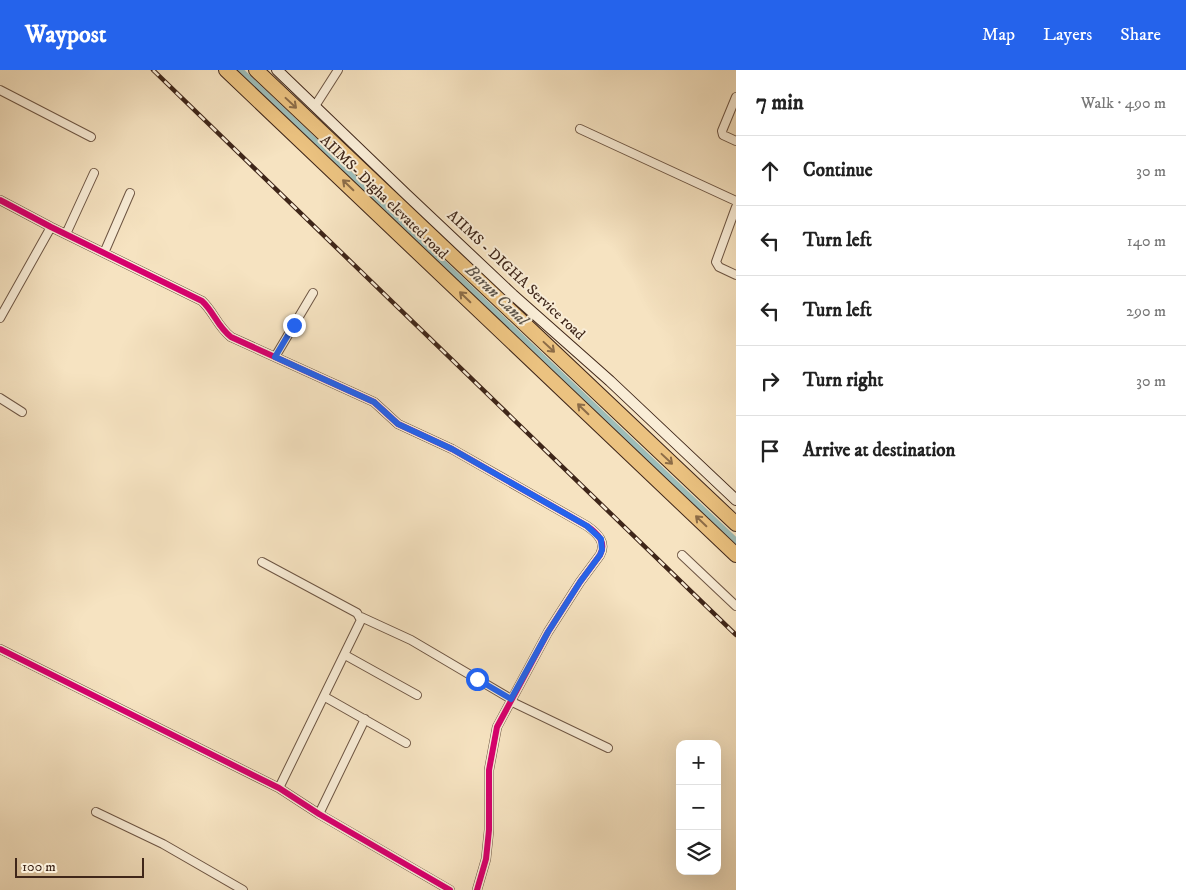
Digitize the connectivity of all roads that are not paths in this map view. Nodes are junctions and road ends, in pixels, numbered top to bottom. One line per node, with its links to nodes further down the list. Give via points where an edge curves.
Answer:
1 (226, 70): 29 (highway, AIIMS- Digha elevated road, one-way to 1)
2 (256, 70): 27 (highway, AIIMS- Digha elevated road, one-way to 27)
3 (277, 70): 7 (main road, AIIMS - DIGHA Service road)
4 (338, 70): 7 (street)
5 (0, 90): 9 (street)
6 (736, 96): 10 (street, via 722,132)
7 (315, 106): 26 (main road, AIIMS - DIGHA Service road, via 513,295)
8 (580, 129): 14 (street)
9 (91, 137)
10 (736, 141)
11 (94, 173): 18 (street)
12 (130, 193): 19 (street)
13 (0, 200): 16 (street)
14 (736, 201)
15 (736, 207): 17 (street)
16 (51, 227): 18 (street); 22 (street)
17 (732, 230): 20 (street, via 716,264)
18 (66, 234): 19 (street)
19 (104, 253): 23 (street, via 202,301 225,332)
20 (736, 275)
21 (313, 293): 23 (street)
22 (0, 318)
23 (275, 357): 37 (street, via 374,402 398,424 466,457 587,526 601,539 600,555 548,632)
24 (0, 398): 25 (street)
25 (22, 412)
26 (736, 500)
27 (736, 524)
28 (682, 555): 31 (street)
29 (736, 555)
30 (262, 562): 32 (street)
31 (736, 606)
32 (361, 617): 34 (street); 37 (street, via 405,637)
33 (0, 649): 41 (street)
34 (345, 656): 35 (street); 36 (street)
35 (417, 694)
36 (325, 696): 38 (street); 41 (street)
37 (511, 700): 40 (street); 46 (street, via 494,741 489,770 486,859)
38 (365, 719): 39 (street); 43 (street)
39 (406, 743)
40 (608, 748)
41 (279, 788): 43 (street)
42 (96, 812): 44 (street, via 163,844)
43 (319, 814): 45 (street)
44 (243, 890)
45 (450, 890)
46 (478, 890)

